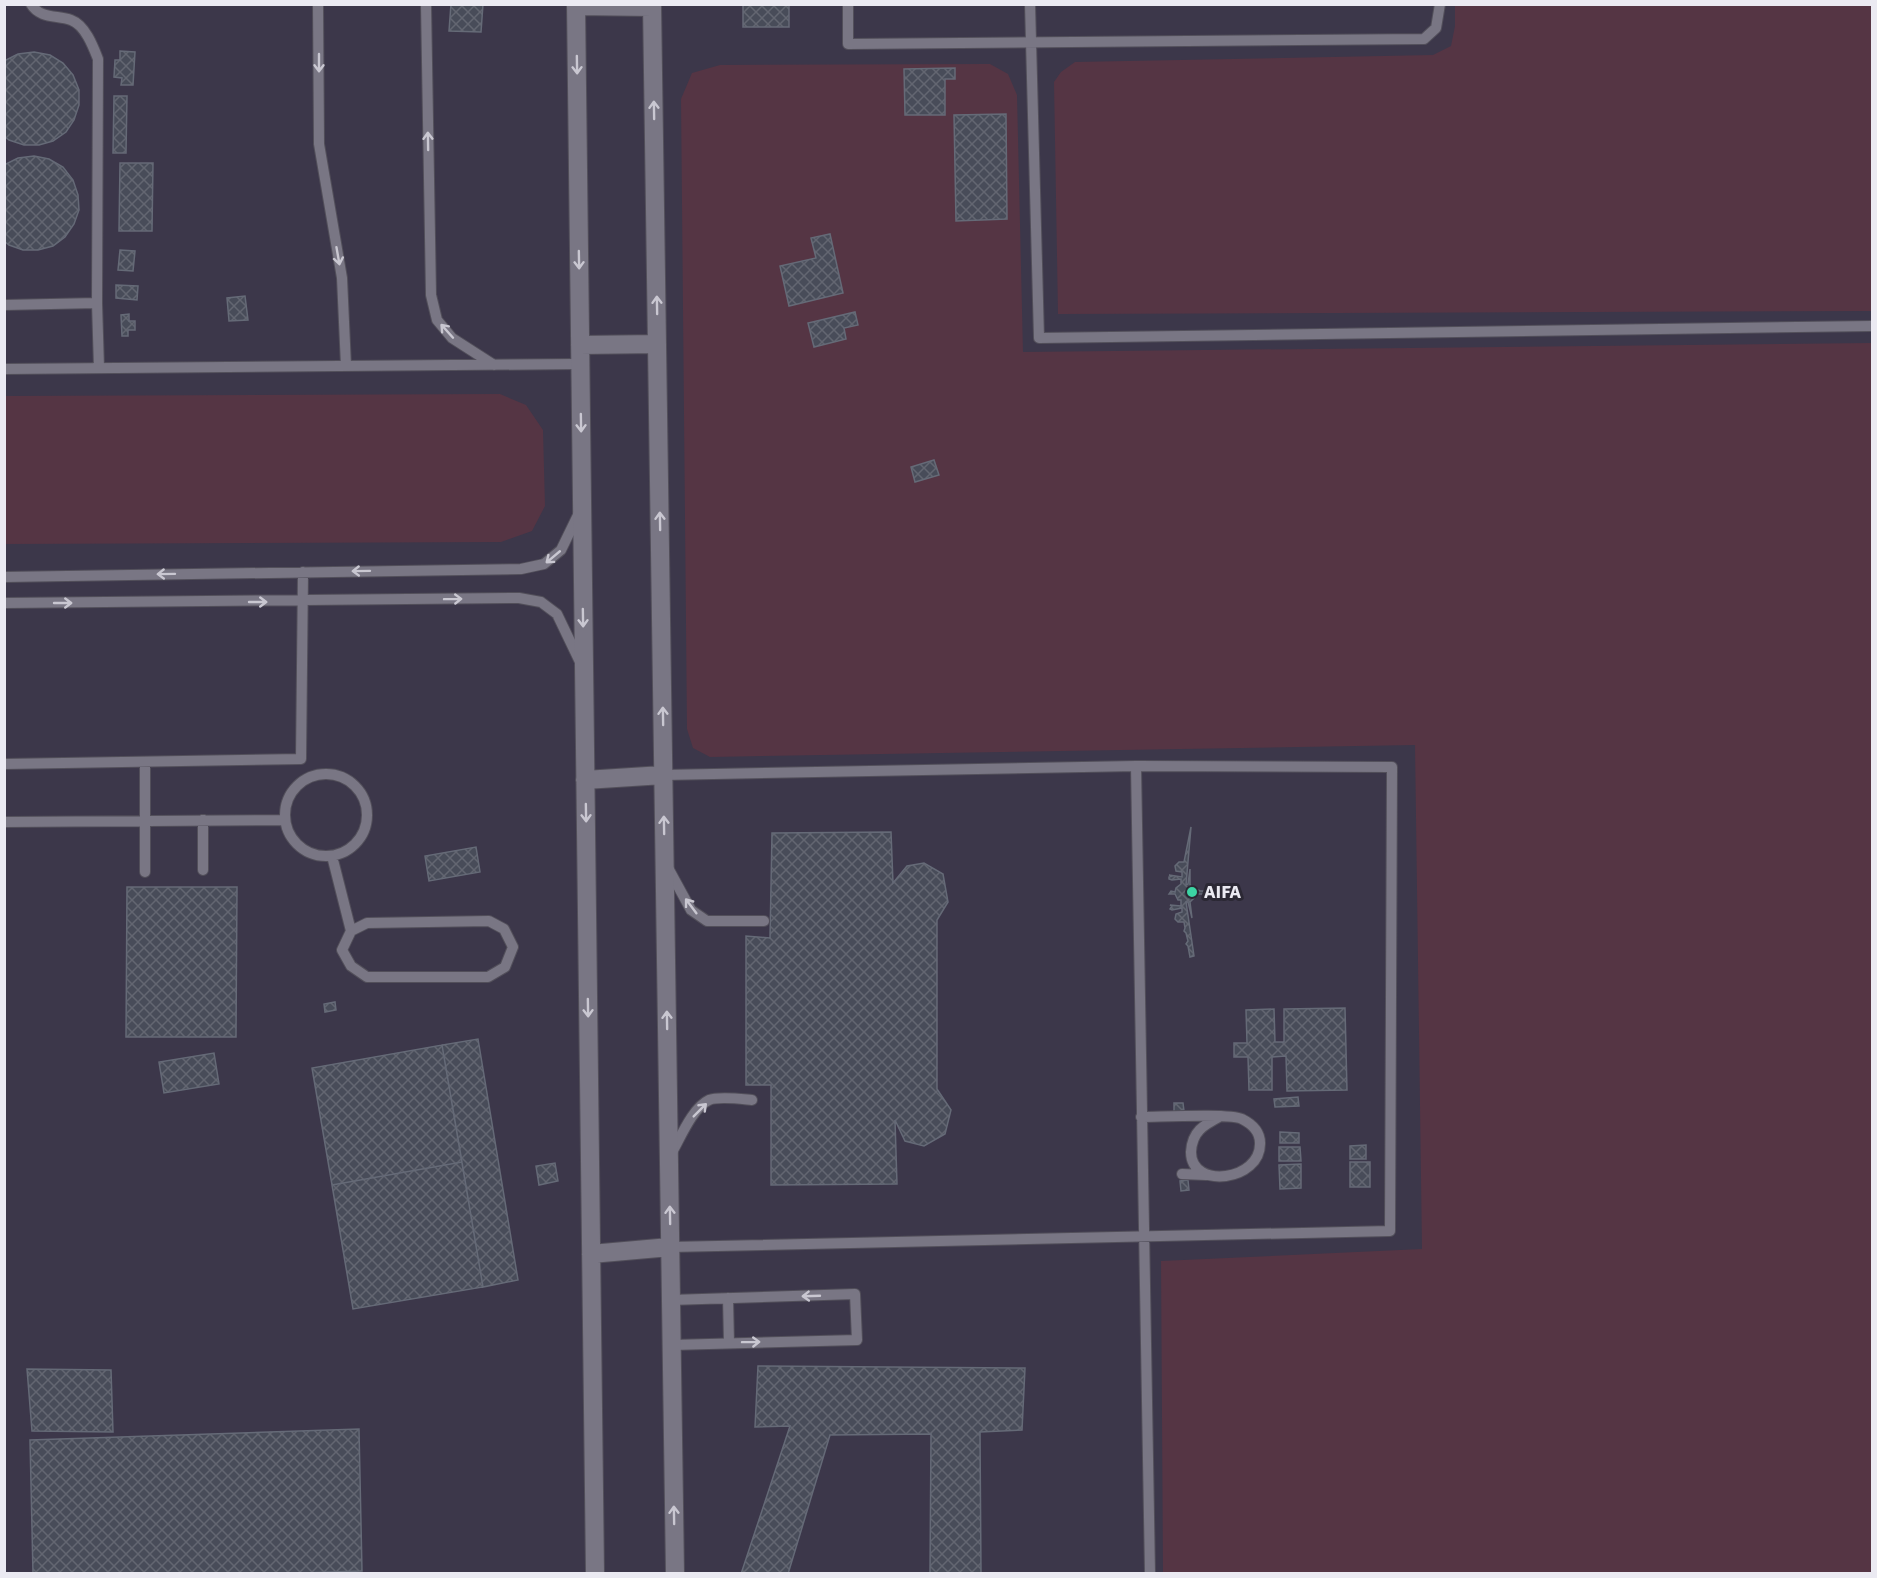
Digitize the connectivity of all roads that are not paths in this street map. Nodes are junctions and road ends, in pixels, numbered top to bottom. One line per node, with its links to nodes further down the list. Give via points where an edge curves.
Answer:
1 (31, 4): 10 (lane, via 45,16 73,20 90,38 98,59)
2 (318, 4): 17 (lane, one-way to 17, via 319,144 342,278)
3 (426, 4): 16 (lane, one-way to 3, via 452,338 437,320 430,295)
4 (848, 4): 9 (lane, via 848,44)
5 (1030, 4): 9 (lane)
6 (1440, 4): 9 (lane, via 1436,28 1424,39)
7 (576, 5): 8 (street); 14 (street, one-way to 14)
8 (652, 5): 13 (street, one-way to 8)
9 (1031, 43): 12 (lane, via 1040,338)
10 (97, 303): 11 (lane); 18 (lane)
11 (4, 305)
12 (1872, 326)
13 (657, 344): 14 (street); 31 (street, one-way to 13)
14 (580, 345): 15 (street)
15 (580, 364): 16 (lane); 20 (street, one-way to 20)
16 (495, 365): 17 (lane)
17 (346, 366): 18 (lane)
18 (99, 368): 19 (lane)
19 (4, 369)
20 (582, 507): 21 (lane, one-way to 21, via 561,550 544,564 521,569); 25 (street, one-way to 25)
21 (303, 572): 22 (lane, one-way to 22); 23 (lane)
22 (4, 577)
23 (303, 601): 24 (lane, one-way to 23); 25 (lane, one-way to 25, via 519,598 541,602 557,614); 26 (lane)
24 (4, 603)
25 (584, 670): 32 (street)
26 (301, 759): 27 (lane); 30 (lane)
27 (145, 762): 28 (lane); 35 (lane)
28 (4, 764)
29 (1136, 765): 31 (lane); 45 (lane); 49 (lane, via 1392,767 1390,1231)
30 (314, 775): 34 (lane, via 291,792); 37 (lane, via 335,774 354,783 368,808 363,834 344,852)
31 (663, 775): 32 (street); 38 (street, one-way to 31)
32 (585, 780): 51 (street, one-way to 51)
33 (203, 820): 34 (lane); 35 (lane); 39 (lane)
34 (285, 820): 37 (lane, via 288,832 306,851)
35 (144, 821): 36 (lane); 40 (lane)
36 (4, 822)
37 (332, 856): 42 (lane)
38 (665, 863): 41 (lane, one-way to 38, via 707,921 691,910); 46 (street, one-way to 38)
39 (203, 870)
40 (145, 872)
41 (764, 921)
42 (351, 931): 42 (lane, via 367,923 489,921 504,929 513,946 505,967 488,977 368,977 351,966 342,950)
43 (752, 1100): 46 (lane, one-way to 43, via 695,1112 710,1100)
44 (1221, 1116): 45 (lane); 48 (lane, via 1200,1128 1193,1138 1191,1158); 48 (lane, via 1235,1116 1253,1125 1260,1141 1257,1158 1241,1172)
45 (1141, 1117): 49 (lane)
46 (669, 1157): 50 (street, one-way to 46)
47 (1182, 1174): 48 (lane)
48 (1208, 1175)
49 (1143, 1236): 50 (lane); 58 (lane)
50 (670, 1247): 51 (street); 53 (street)
51 (591, 1254): 56 (street)
52 (728, 1298): 53 (lane); 54 (lane); 54 (lane, one-way to 52, via 856,1340 855,1294)
53 (671, 1300): 55 (street)
54 (729, 1343): 55 (lane)
55 (672, 1345): 57 (street, one-way to 55)
56 (595, 1574)
57 (675, 1574)
58 (1150, 1574)

